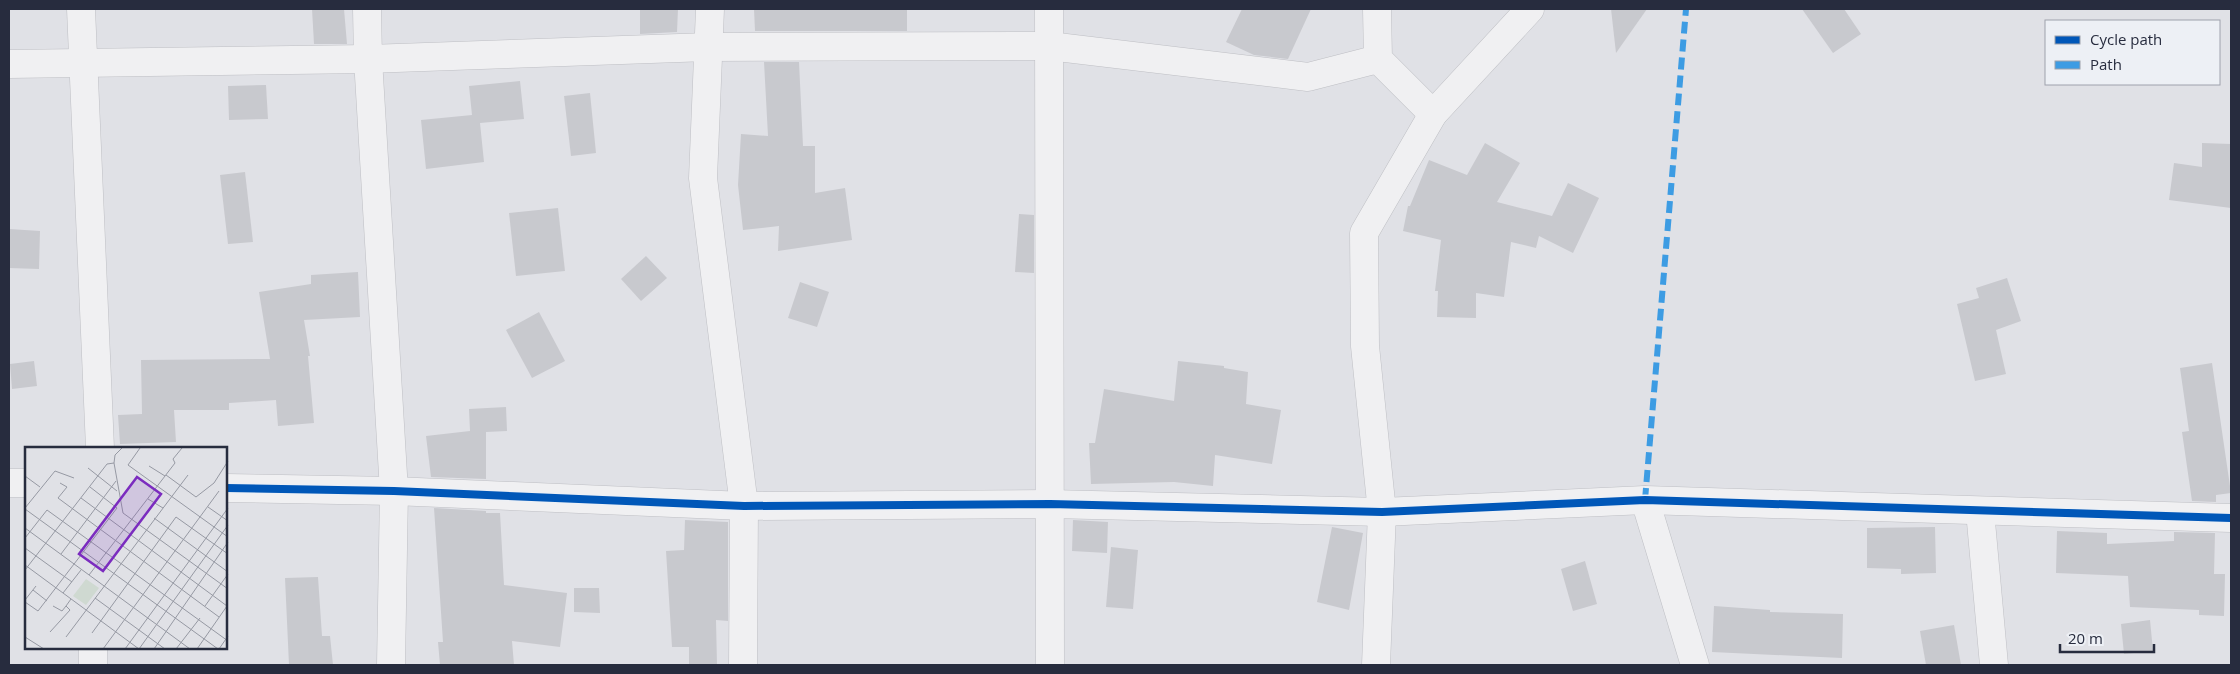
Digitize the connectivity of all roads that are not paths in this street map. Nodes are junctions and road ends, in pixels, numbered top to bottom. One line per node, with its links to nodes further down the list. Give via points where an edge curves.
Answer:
1 (81, 9): 11 (street)
2 (367, 9): 9 (street)
3 (710, 9): 8 (street)
4 (1049, 9): 7 (street)
5 (1377, 9): 10 (street)
6 (1530, 9): 13 (street)
7 (1049, 46): 8 (street); 10 (street, via 1308,77); 20 (street)
8 (708, 47): 9 (street); 21 (street, via 703,178)
9 (368, 59): 11 (street); 18 (street)
10 (1378, 59): 13 (street)
11 (83, 62): 12 (street); 14 (street)
12 (9, 64)
13 (1433, 114): 23 (street, via 1364,233 1366,346)
14 (100, 447)
15 (9, 482): 16 (street)
16 (25, 483)
17 (228, 488): 18 (street)
18 (394, 491): 21 (street); 27 (street)
19 (1645, 500): 22 (street); 23 (street); 31 (street)
20 (1050, 504): 21 (street); 23 (street); 29 (street)
21 (744, 506): 28 (street)
22 (1980, 511): 24 (street); 32 (street)
23 (1382, 512): 30 (street)
24 (2231, 518)
25 (93, 649): 26 (street)
26 (92, 665)
27 (391, 665)
28 (743, 665)
29 (1050, 665)
30 (1376, 665)
31 (1695, 665)
32 (1994, 665)

